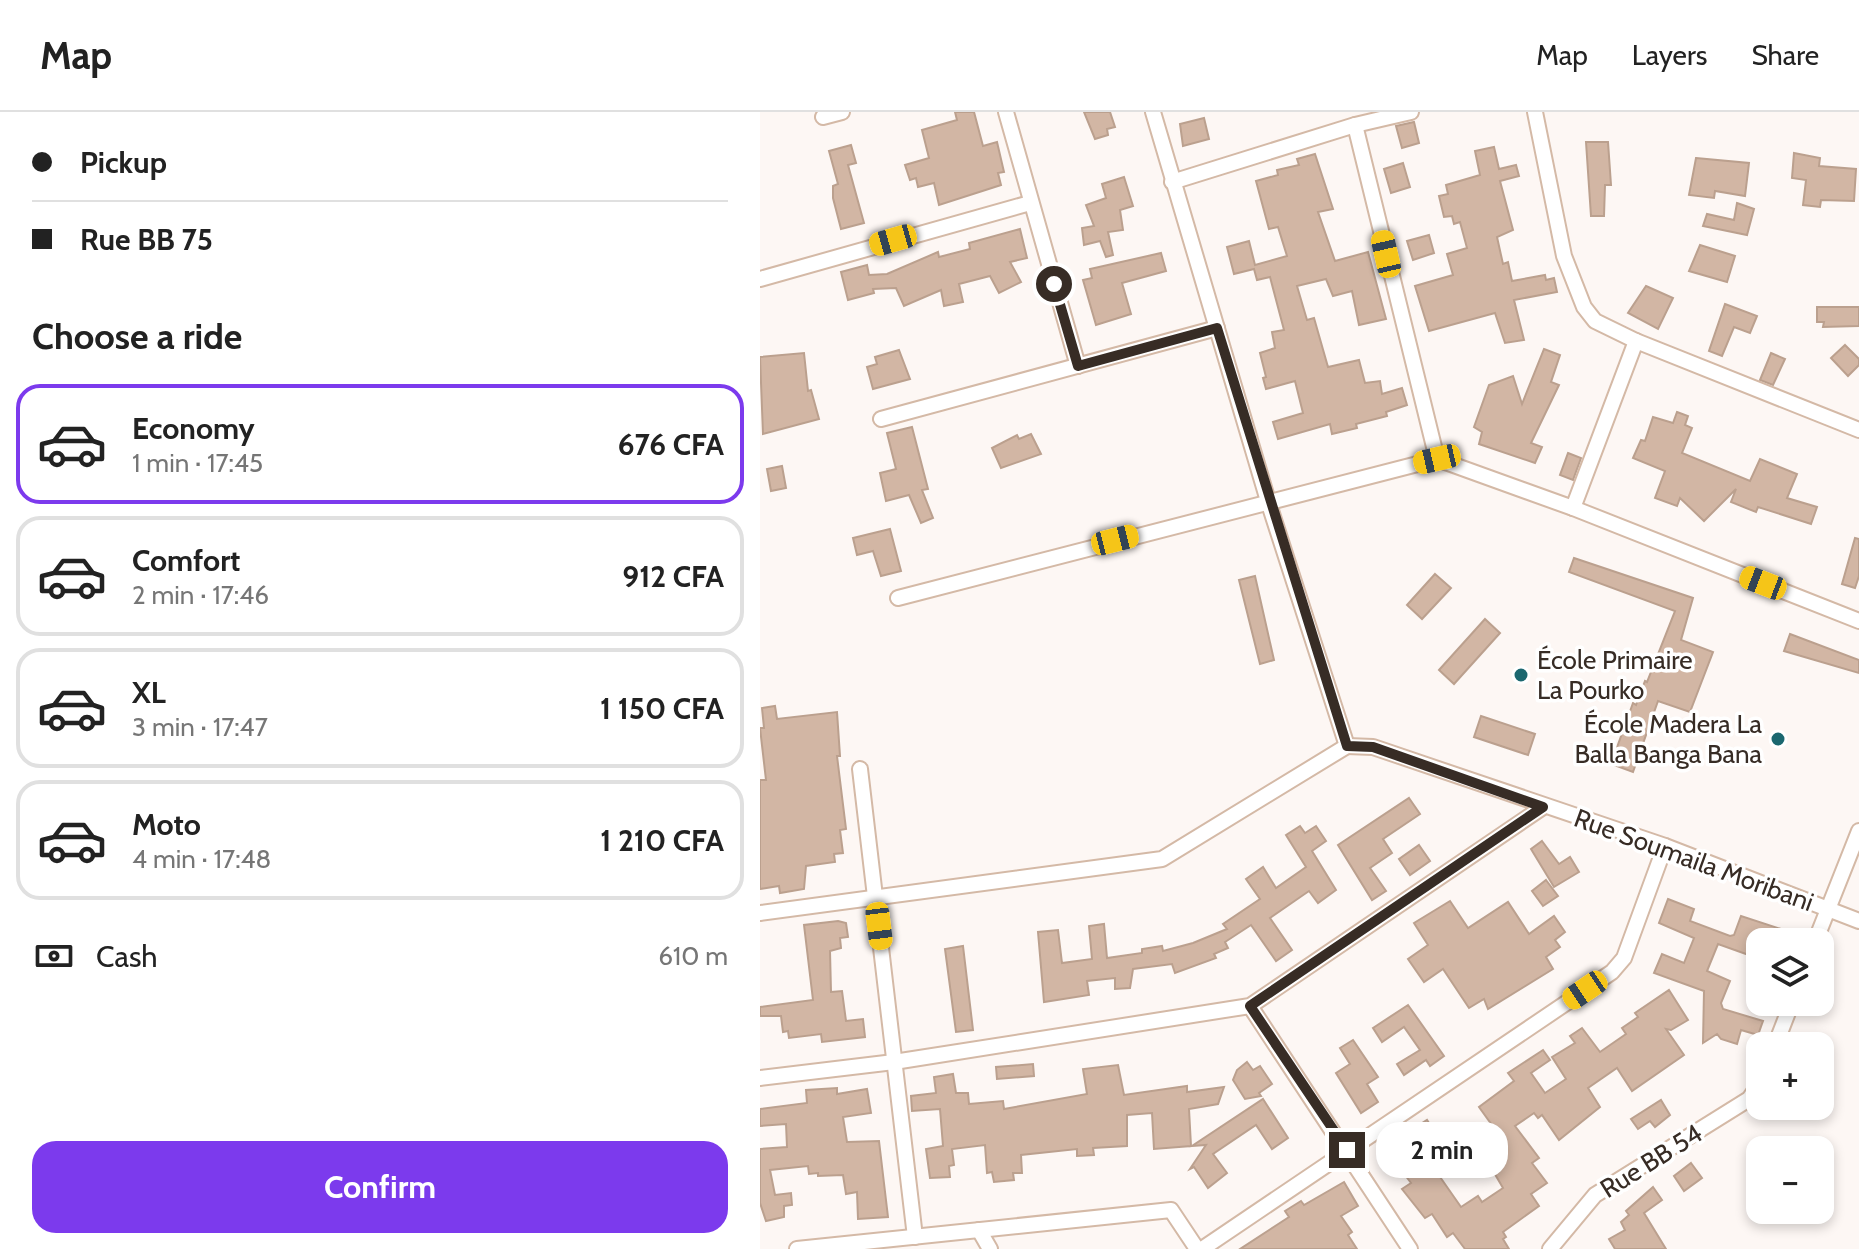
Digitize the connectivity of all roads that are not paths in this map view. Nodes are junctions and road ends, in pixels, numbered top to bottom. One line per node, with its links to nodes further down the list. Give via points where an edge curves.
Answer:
1 (842, 112): 6 (street)
2 (1006, 112): 9 (street)
3 (1153, 112): 8 (street)
4 (1411, 112): 7 (street)
5 (1535, 112): 12 (street, via 1561,244 1576,290 1595,321)
6 (823, 117)
7 (1355, 125): 8 (street); 16 (street)
8 (1172, 182): 11 (street)
9 (1030, 203): 10 (street); 13 (street)
10 (760, 279)
11 (1217, 328): 13 (street); 17 (street)
12 (1636, 341): 15 (street); 18 (street)
13 (1078, 366): 14 (street)
14 (881, 419)
15 (1859, 430)
16 (1437, 459): 17 (street); 18 (street)
17 (1268, 501): 19 (street); 21 (street)
18 (1573, 508): 20 (street)
19 (898, 598)
20 (1859, 621)
21 (1347, 746): 23 (street, Rue Soumaila Moribani, via 1373,747); 26 (street, via 1162,859)
22 (860, 769): 26 (street)
23 (1543, 807): 25 (street, Rue Soumaila Moribani); 31 (street)
24 (1859, 831): 27 (street)
25 (1665, 846): 27 (street, Rue Soumaila Moribani); 35 (street, via 1624,958 1612,972)
26 (875, 898): 28 (street); 32 (street)
27 (1829, 909): 29 (street, Rue Soumaila Moribani); 30 (street)
28 (760, 913)
29 (1859, 921)
30 (1821, 928)
31 (1250, 1006): 32 (street); 35 (street)
32 (894, 1062): 33 (street); 37 (street)
33 (760, 1078)
34 (1746, 1101): 42 (street, Rue BB 54, via 1595,1195)
35 (1347, 1150): 40 (street); 41 (street)
36 (979, 1230): 37 (street); 39 (street); 40 (street, via 1171,1210)
37 (915, 1237): 38 (street)
38 (797, 1249)
39 (990, 1249)
40 (1199, 1249)
41 (1410, 1249)
42 (1550, 1249)

